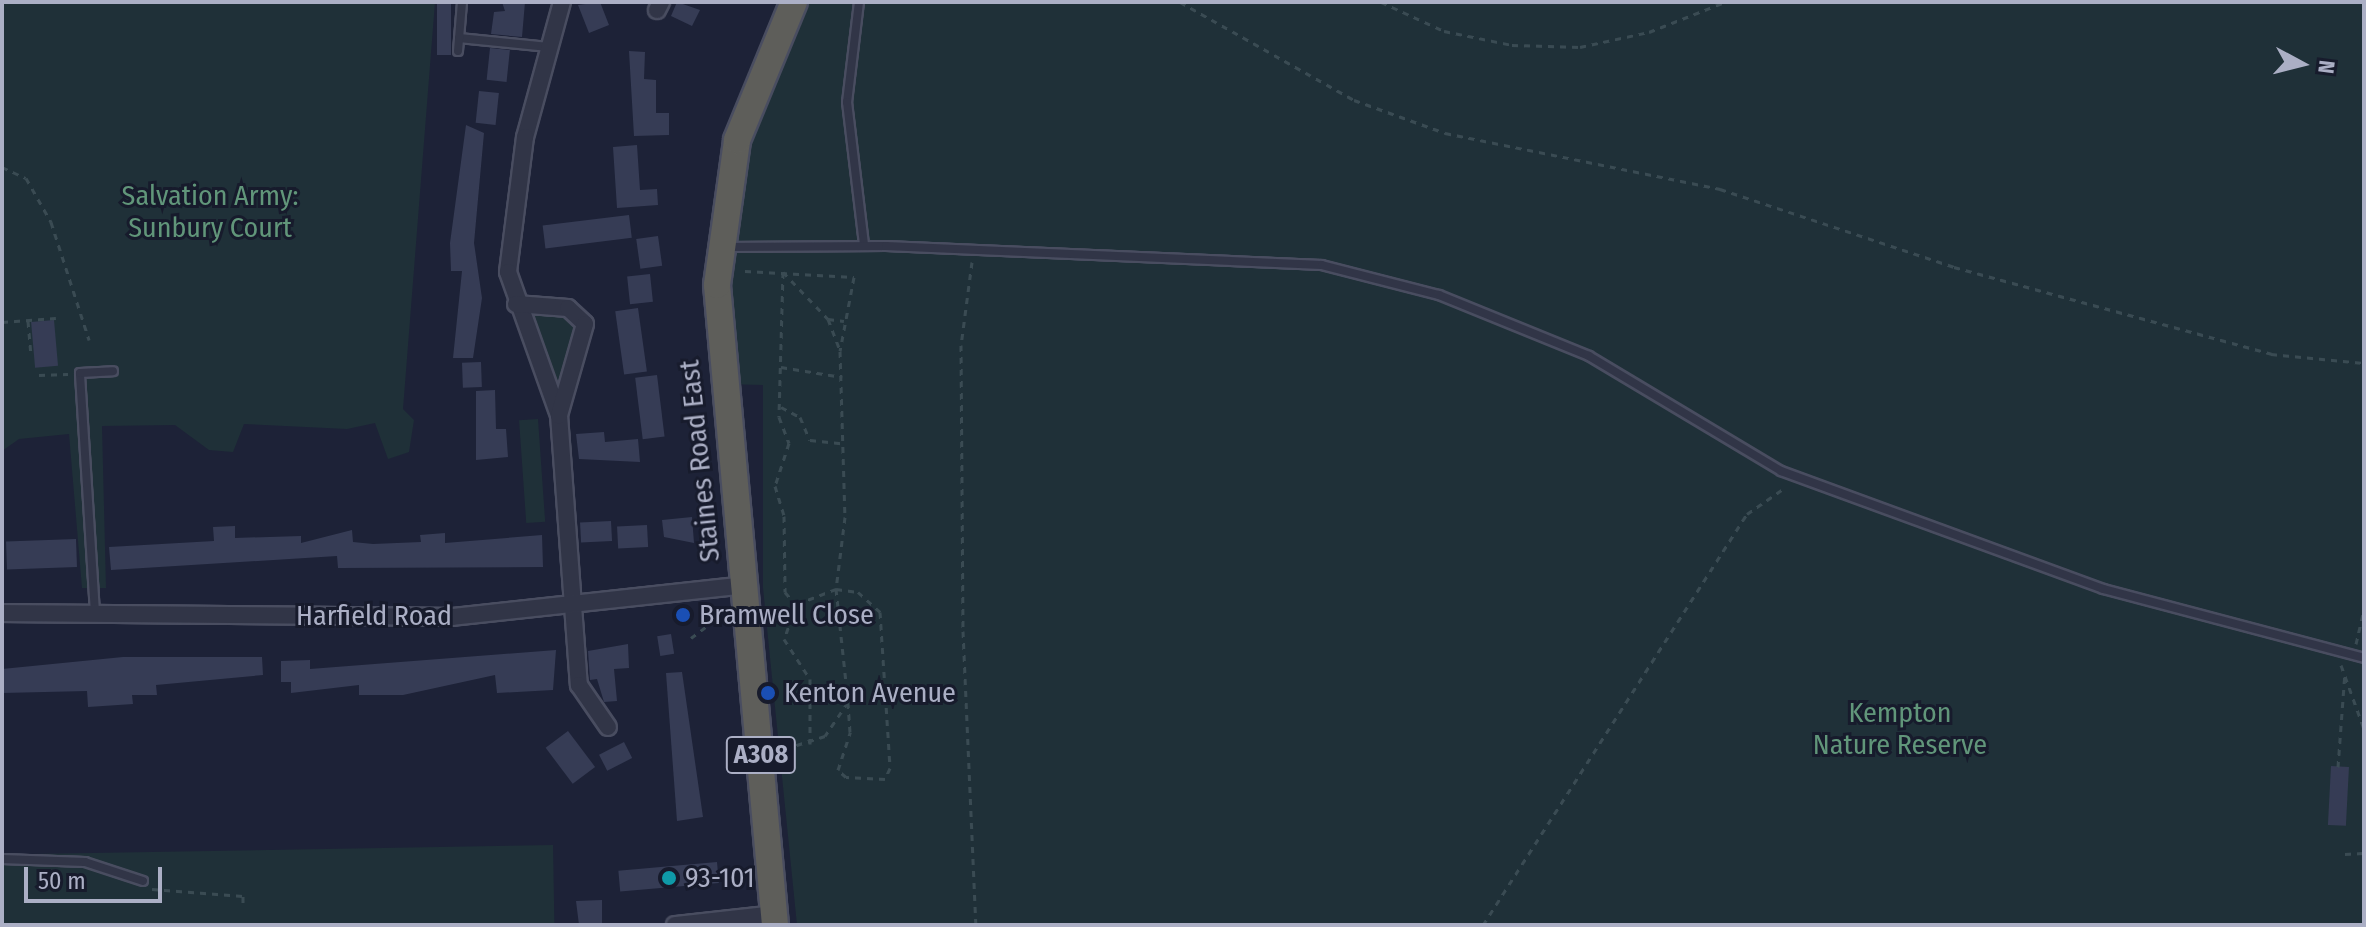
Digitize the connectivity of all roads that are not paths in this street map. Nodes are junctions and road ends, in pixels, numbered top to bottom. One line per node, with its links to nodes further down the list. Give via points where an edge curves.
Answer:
1 (462, 2): 5 (lane)
2 (562, 2): 6 (street)
3 (794, 2): 9 (highway, Staines Road East / A308, via 737,140)
4 (859, 2): 8 (lane, via 847,102)
5 (459, 38): 6 (lane); 7 (lane)
6 (554, 47): 10 (street, via 512,203 508,272)
7 (458, 51)
8 (864, 245): 9 (lane); 17 (lane, via 973,254 1322,265 1439,295 1589,356 1807,481 2103,589)
9 (720, 246): 13 (highway, Staines Road East / A308, via 718,323)
10 (516, 304): 12 (street); 12 (street, via 568,308 585,324)
11 (113, 371): 16 (lane, via 80,373)
12 (559, 415): 14 (street)
13 (745, 585): 14 (street, Harfield Road); 21 (highway, Staines Road East / A308)
14 (572, 608): 16 (street, Harfield Road, via 452,617); 18 (street, via 579,685)
15 (2, 613): 16 (street, Harfield Road)
16 (95, 613)
17 (2364, 658)
18 (608, 727)
19 (2, 859): 20 (lane, via 85,862)
20 (143, 881)
21 (774, 920): 22 (street)
22 (675, 925)

